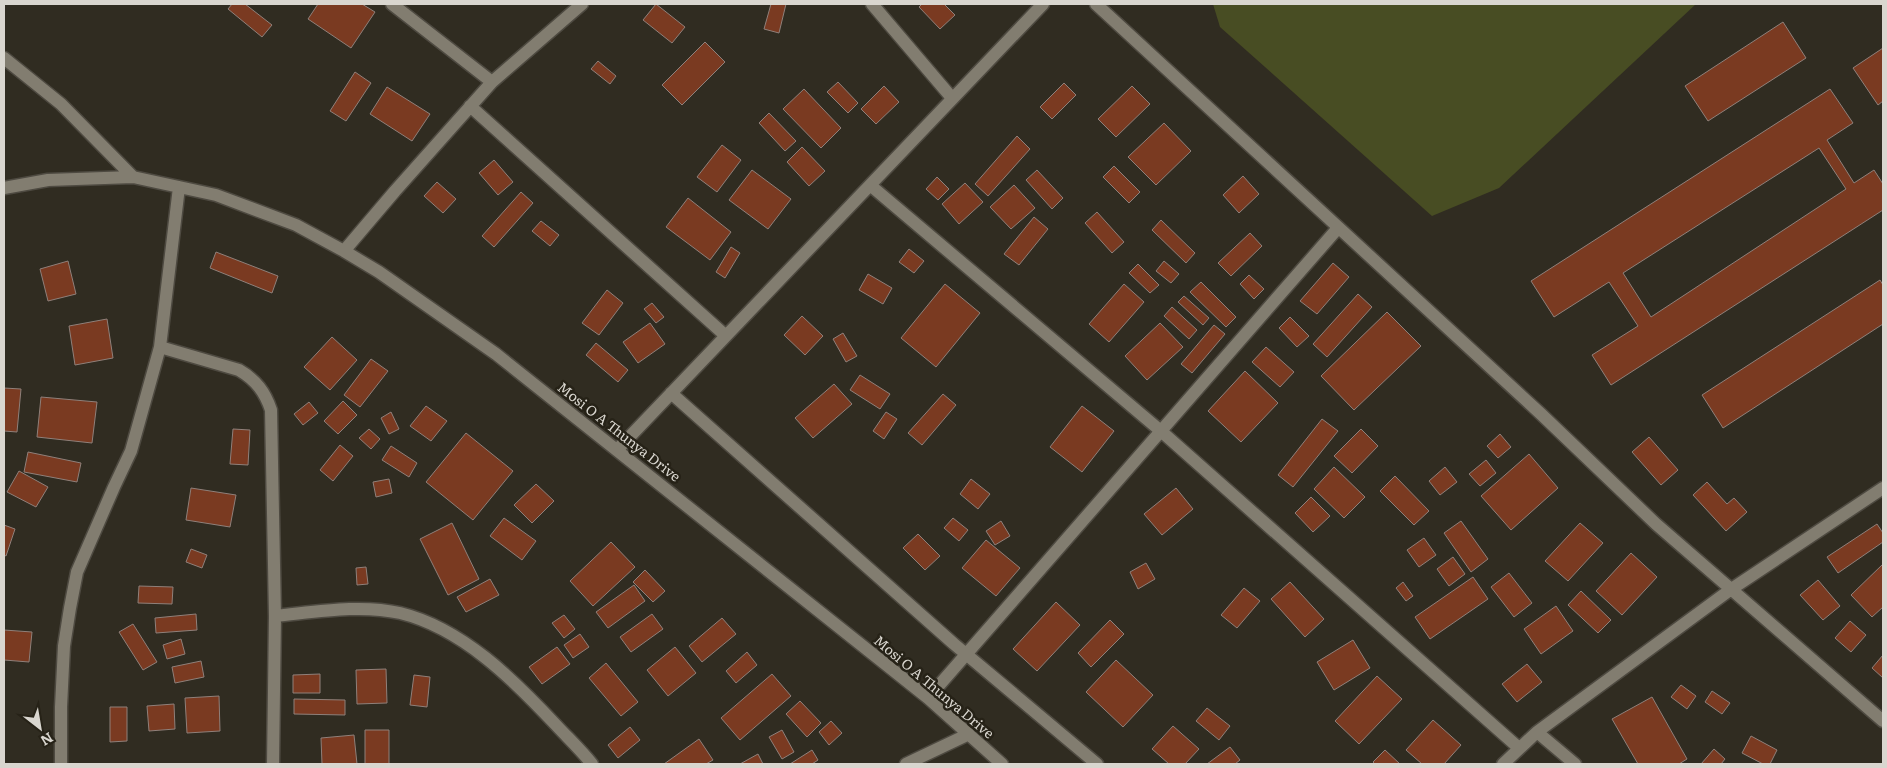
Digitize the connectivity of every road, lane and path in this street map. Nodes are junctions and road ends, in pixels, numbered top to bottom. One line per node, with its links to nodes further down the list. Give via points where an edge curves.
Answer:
1 (392, 4): 7 (street)
2 (582, 4): 7 (street)
3 (872, 4): 8 (street)
4 (1042, 4): 8 (street)
5 (1096, 4): 14 (street)
6 (4, 58): 10 (street, via 61,104)
7 (492, 82): 9 (street)
8 (952, 98): 11 (street)
9 (470, 106): 15 (street); 16 (street)
10 (133, 177): 12 (street, Mosi O A Thunya Drive); 13 (street, Mosi O A Thunya Drive, via 48,180)
11 (870, 186): 16 (street); 19 (street)
12 (179, 187): 15 (street, Mosi O A Thunya Drive, via 249,206 296,225); 17 (street)
13 (4, 188)
14 (1338, 228): 19 (street); 22 (street)
15 (344, 251): 20 (street, Mosi O A Thunya Drive, via 496,354)
16 (726, 336): 18 (street)
17 (160, 347): 23 (street, via 239,370 250,376 266,397 271,410); 30 (street, via 131,451 77,572 64,646)
18 (671, 393): 20 (street); 24 (street)
19 (1162, 432): 24 (street); 29 (street)
20 (617, 450): 25 (street, Mosi O A Thunya Drive)
21 (1883, 488): 22 (street)
22 (1730, 590): 26 (street); 27 (street)
23 (275, 616): 31 (street); 32 (street, via 354,609 400,614 440,628 482,654 521,687)
24 (966, 654): 25 (street); 35 (street)
25 (928, 698): 28 (street, Mosi O A Thunya Drive)
26 (1883, 721)
27 (1537, 732): 29 (street); 37 (street)
28 (969, 734): 33 (street); 34 (street, Mosi O A Thunya Drive)
29 (1519, 748): 36 (street)
30 (61, 764)
31 (272, 764)
32 (592, 764)
33 (906, 764)
34 (1002, 764)
35 (1097, 764)
36 (1503, 764)
37 (1575, 764)

